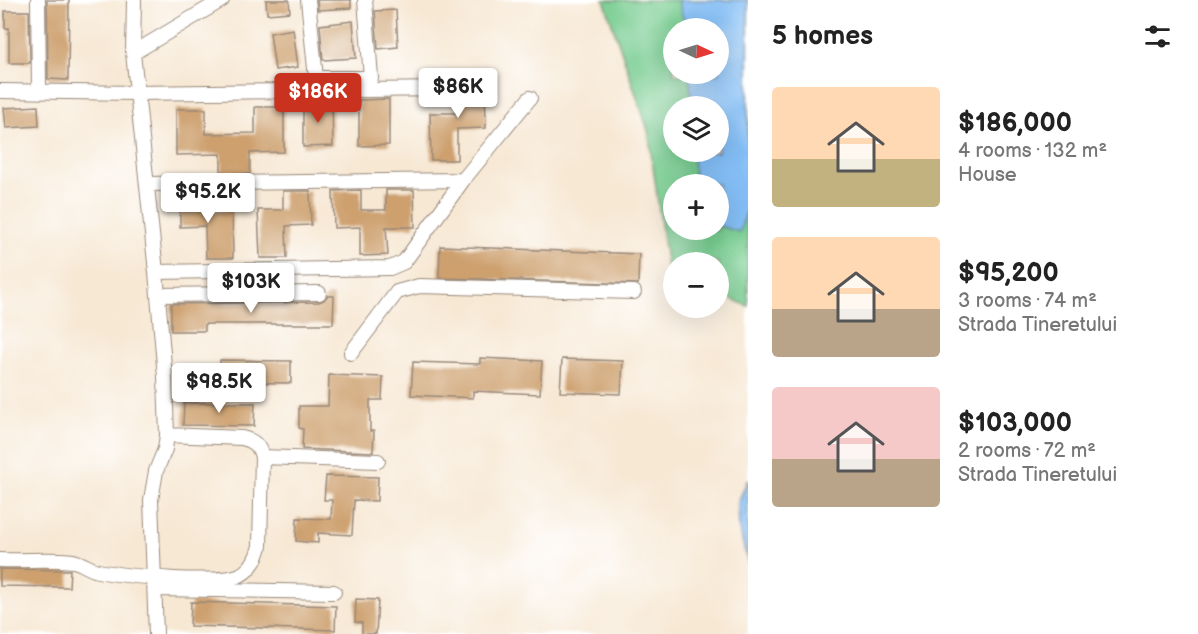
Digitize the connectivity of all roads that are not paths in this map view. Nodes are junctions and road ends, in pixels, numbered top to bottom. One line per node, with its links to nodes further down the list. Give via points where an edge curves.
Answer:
1 (38, 0): 9 (street)
2 (134, 0): 6 (street)
3 (222, 0): 6 (street)
4 (308, 0): 5 (street, via 316,78 371,78)
5 (365, 0)
6 (133, 53): 10 (street)
7 (444, 89): 10 (street)
8 (0, 91): 9 (street)
9 (39, 91): 10 (street)
10 (137, 93): 13 (street)
11 (531, 98): 12 (street)
12 (463, 180): 13 (street); 14 (street, via 398,266)
13 (147, 184): 14 (street)
14 (156, 272): 17 (street)
15 (634, 292): 18 (street, via 419,286 397,292)
16 (320, 293): 17 (street)
17 (158, 295): 19 (street)
18 (351, 353)
19 (167, 435): 20 (street, via 242,438 260,448); 23 (street, via 151,500)
20 (262, 457): 21 (street); 23 (street, via 260,546 251,567 231,578)
21 (378, 461)
22 (0, 560): 23 (street, via 73,561 100,572)
23 (155, 583): 24 (street); 25 (street)
24 (334, 592)
25 (156, 634)

